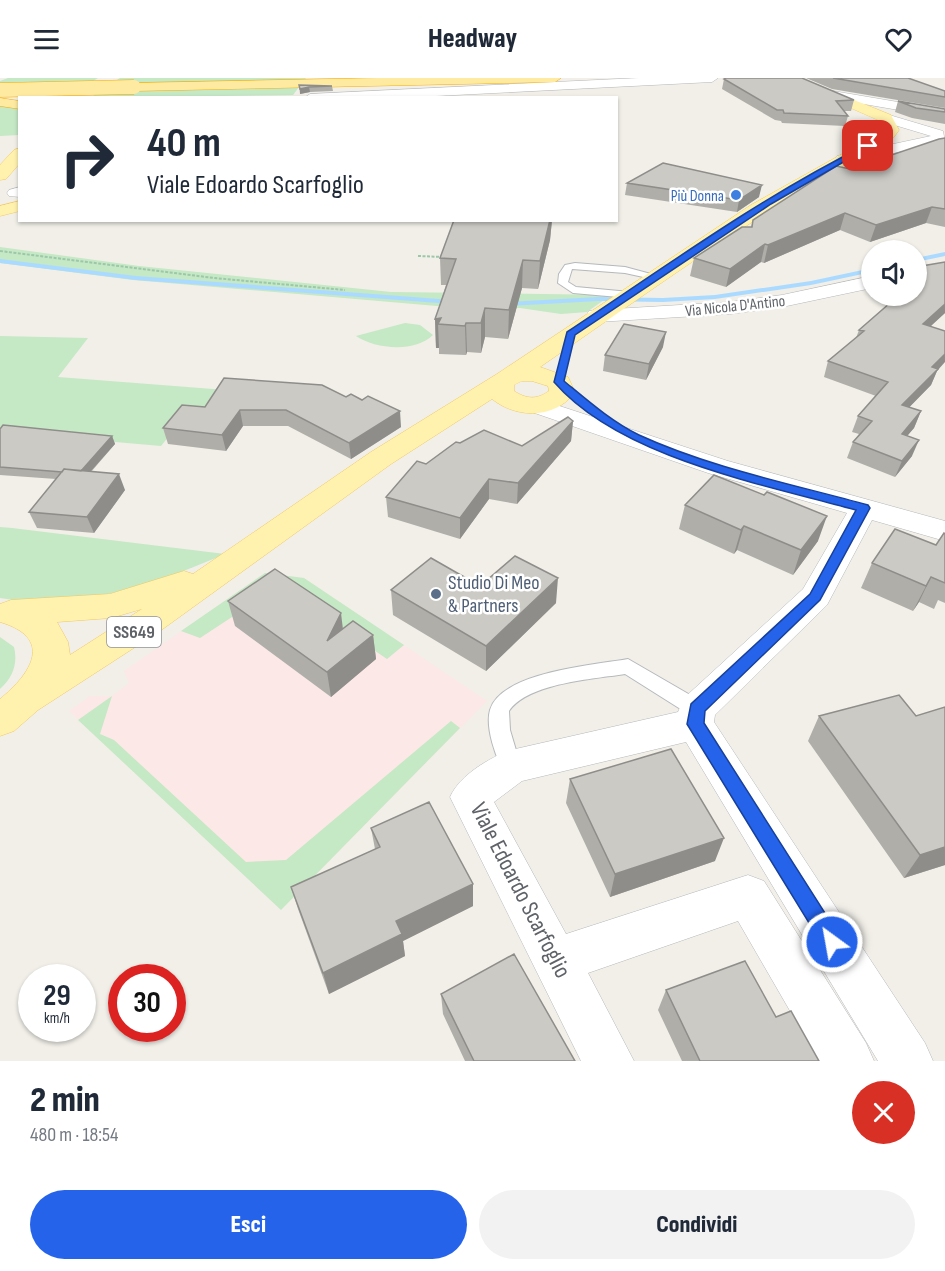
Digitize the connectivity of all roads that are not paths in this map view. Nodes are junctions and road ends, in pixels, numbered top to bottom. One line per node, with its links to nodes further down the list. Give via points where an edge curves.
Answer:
1 (212, 78): 8 (highway)
2 (339, 78): 6 (highway)
3 (555, 78): 6 (highway)
4 (712, 78): 10 (street)
5 (789, 78): 9 (main road)
6 (431, 81): 8 (highway)
7 (0, 90): 8 (highway, bridge)
8 (135, 92)
9 (827, 94): 12 (main road); 14 (street)
10 (350, 96)
11 (0, 102): 13 (highway)
12 (848, 103): 15 (main road); 16 (main road, via 869,118)
13 (18, 105)
14 (945, 114)
15 (886, 118): 17 (main road, via 892,127); 18 (main road)
16 (869, 132): 17 (main road); 20 (main road, SS649)
17 (889, 134): 18 (main road); 20 (main road, SS649)
18 (943, 136): 20 (main road)
19 (18, 155): 21 (main road)
20 (843, 159): 23 (main road, SS649, via 769,202)
21 (1, 174): 22 (main road, via 2,188)
22 (9, 200)
23 (657, 277): 25 (main road, SS649); 25 (lane, via 575,266 564,274 563,283 573,290)
24 (861, 284): 26 (street, Via Nicola D'Antino, via 730,308)
25 (634, 292): 26 (main road, SS649)
26 (604, 312): 27 (main road, SS649)
27 (571, 334): 28 (main road, SS649); 29 (main road)
28 (505, 380): 29 (main road, SS649, via 535,373); 30 (main road, via 501,393); 32 (main road, SS649)
29 (560, 385): 30 (main road, SS649, via 559,397 554,401); 31 (street)
30 (530, 405): 31 (street); 32 (main road, SS649, via 466,418)
31 (634, 437): 33 (street, via 718,467)
32 (412, 438): 35 (main road, SS649)
33 (864, 508): 34 (street); 38 (street, via 815,597)
34 (945, 529)
35 (238, 560): 36 (main road, SS649, via 152,595 111,606); 37 (main road, SS649, via 87,664)
36 (7, 613): 37 (main road, SS649, via 35,621 48,635 52,654 45,676)
37 (13, 709)
38 (696, 717): 39 (street, Viale Edoardo Scarfoglio); 39 (lane, via 628,666 538,683 504,699 500,710); 43 (street)
39 (511, 767): 40 (street, Viale Edoardo Scarfoglio, via 470,797)
40 (556, 961): 41 (street, Viale Edoardo Scarfoglio); 42 (street, via 748,896)
41 (608, 1061)
42 (848, 1061)
43 (907, 1061)

